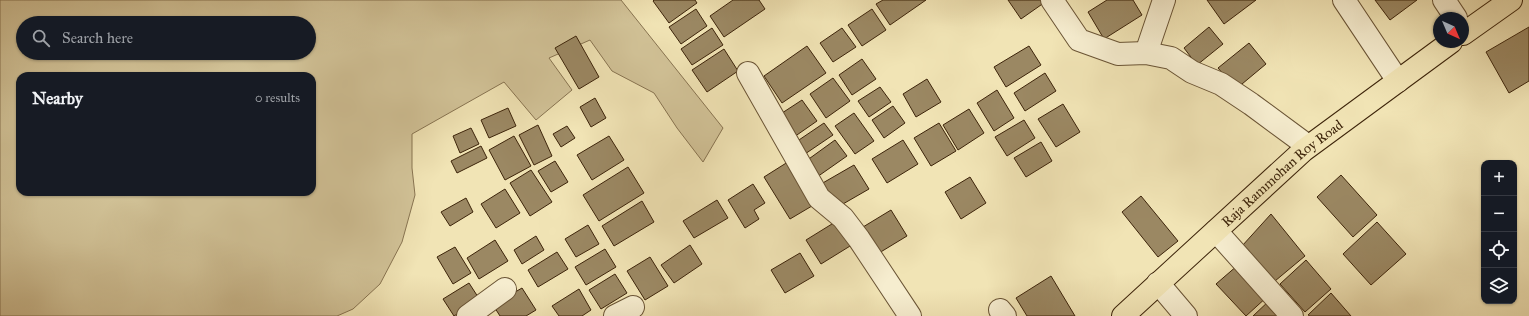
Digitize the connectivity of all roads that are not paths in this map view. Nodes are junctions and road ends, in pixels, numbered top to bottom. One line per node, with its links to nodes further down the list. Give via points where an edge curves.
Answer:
1 (1052, 0): 9 (street, via 1079,40 1118,54)
2 (1164, 0): 9 (street)
3 (1344, 0): 11 (street)
4 (1444, 0): 6 (street)
5 (1511, 0): 7 (main road, Raja Rammohan Roy Road)
6 (1450, 12)
7 (1469, 26)
8 (1439, 48): 11 (main road, Raja Rammohan Roy Road)
9 (1146, 53): 12 (street, via 1171,58 1192,72 1221,84)
10 (748, 73): 17 (street, via 819,198 844,218)
11 (1398, 81): 12 (main road, Raja Rammohan Roy Road)
12 (1308, 146): 13 (main road, Raja Rammohan Roy Road)
13 (1216, 230): 14 (main road, Raja Rammohan Roy Road); 20 (street)
14 (1158, 283): 18 (main road, Raja Rammohan Roy Road); 19 (street)
15 (505, 289): 16 (street)
16 (468, 316)
17 (910, 316)
18 (1123, 316)
19 (1186, 316)
20 (1292, 316)

